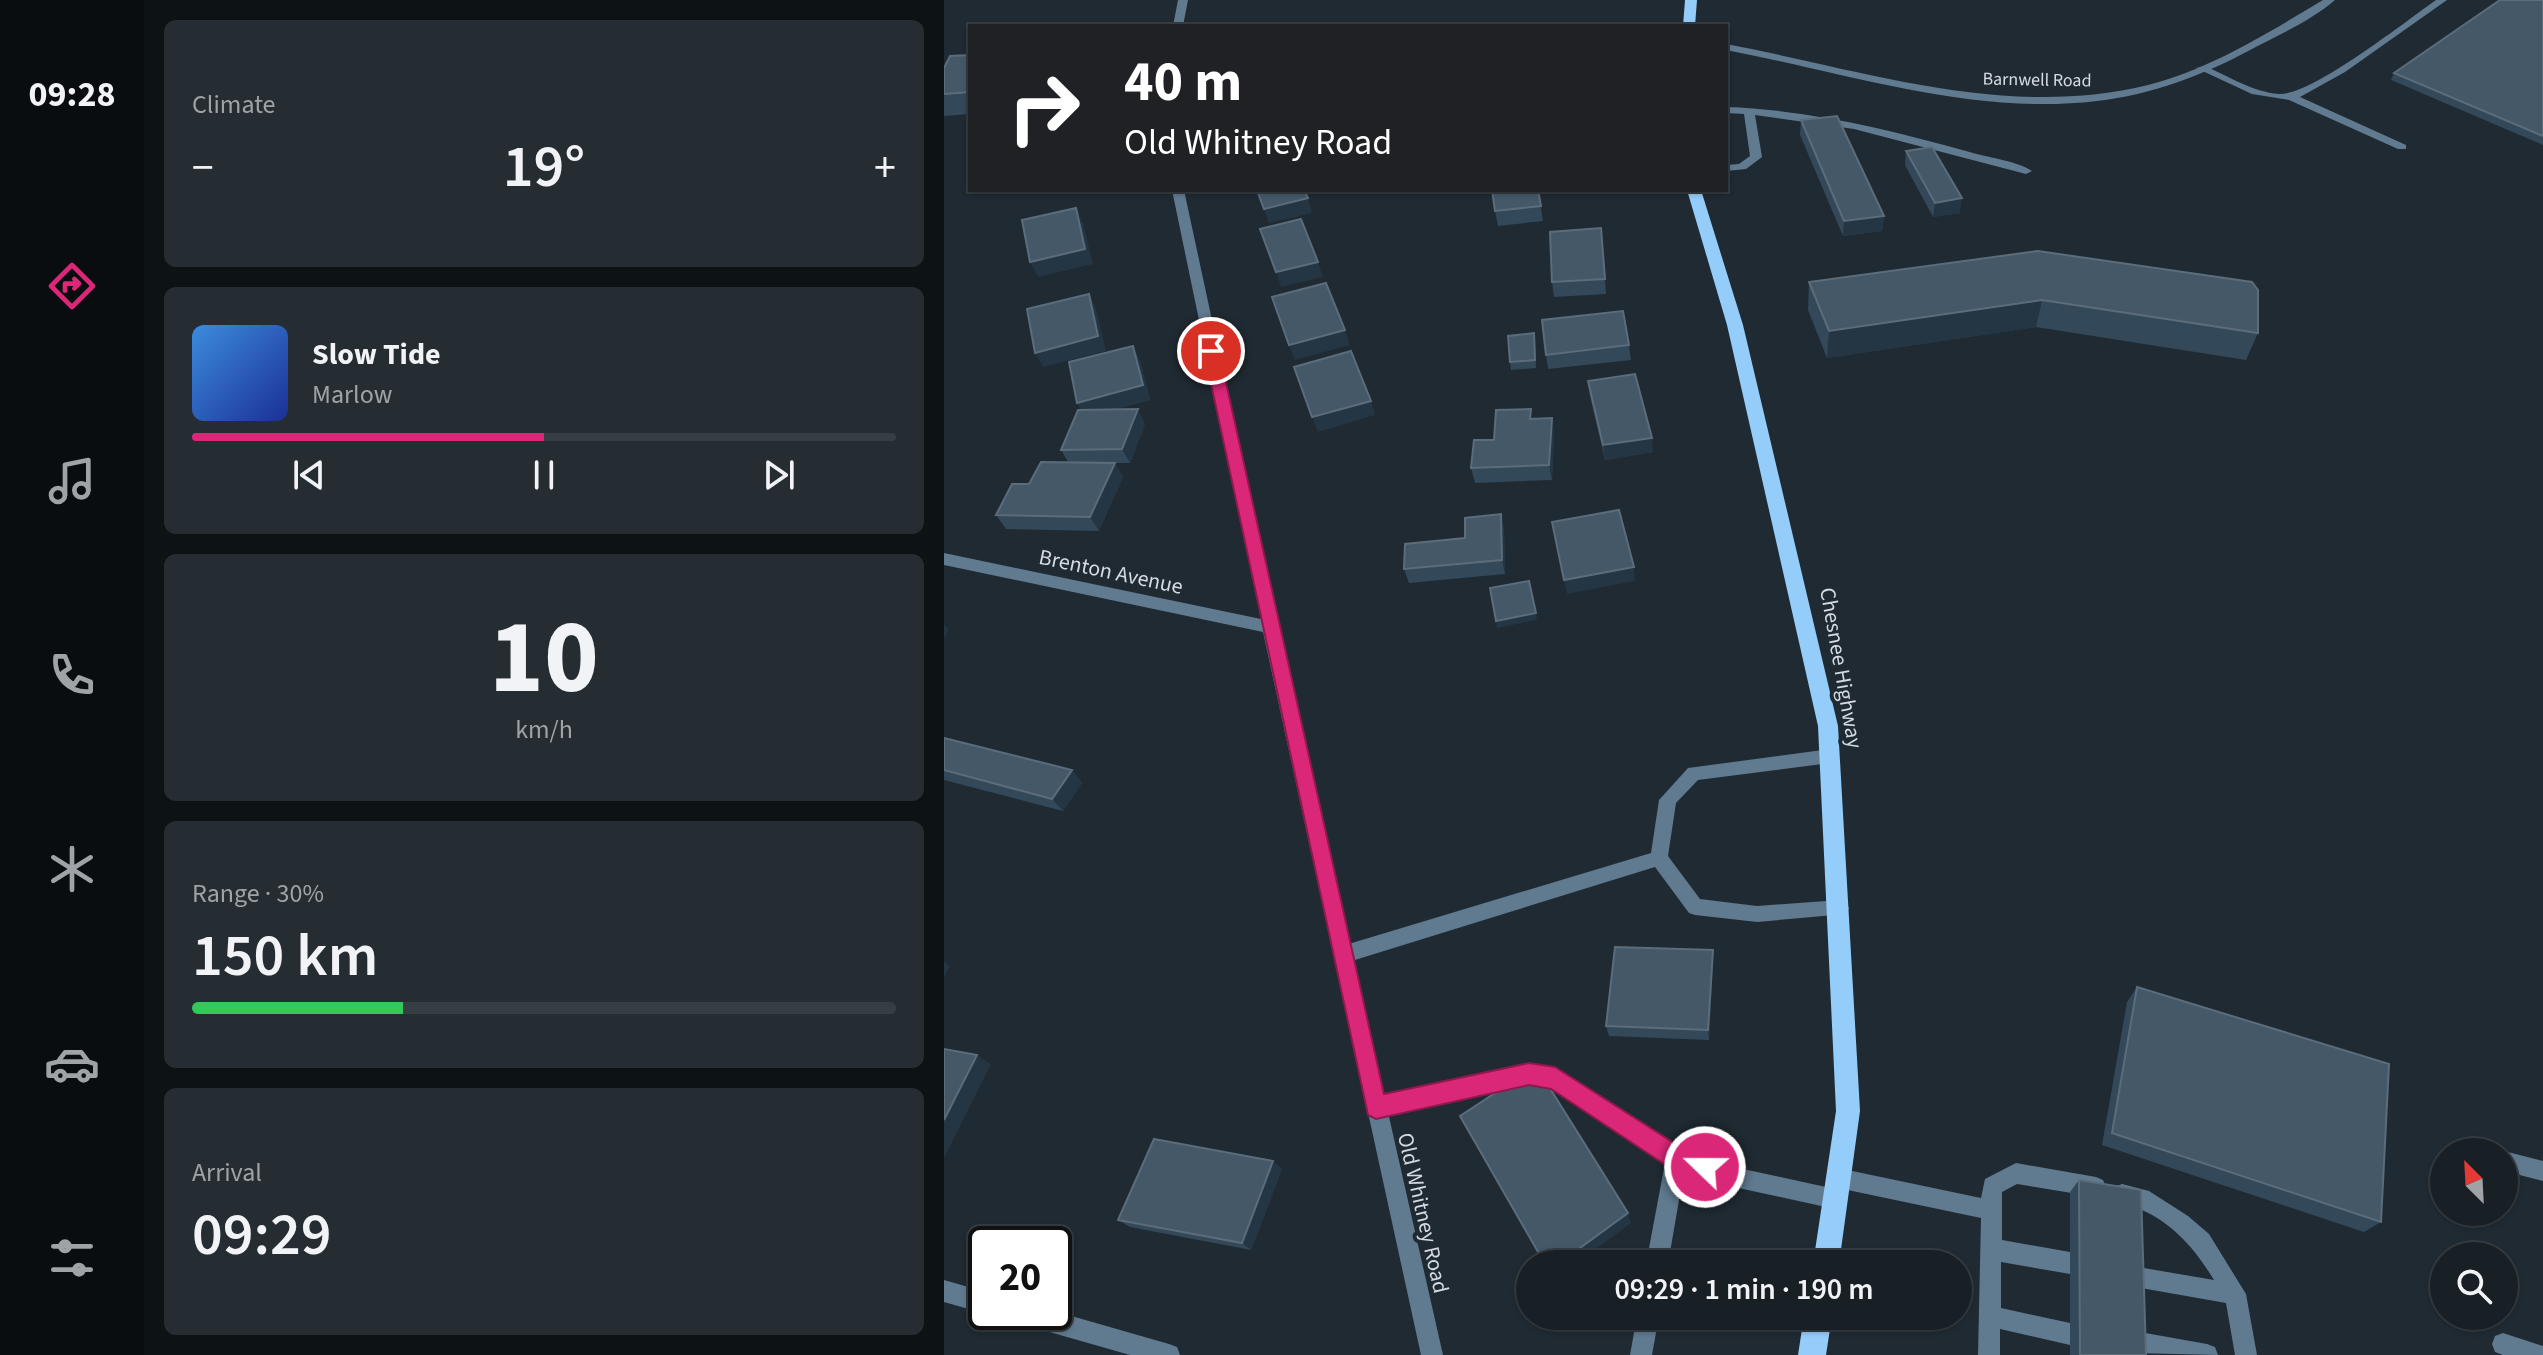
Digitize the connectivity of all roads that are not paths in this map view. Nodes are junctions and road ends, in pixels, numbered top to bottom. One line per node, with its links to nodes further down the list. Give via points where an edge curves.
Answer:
1 (1183, 0): 5 (street)
2 (1691, 0): 6 (main road)
3 (2330, 0): 8 (street, Barnwell Road)
4 (2442, 0): 9 (street)
5 (1178, 24)
6 (1689, 24)
7 (1728, 47): 8 (street, Barnwell Road, via 1945,92 2010,99 2127,93)
8 (2201, 68): 9 (street, via 2265,94)
9 (2291, 97): 12 (street)
10 (1728, 110): 11 (street)
11 (1749, 111): 13 (street, via 1756,157 1742,167); 14 (street, via 1855,125)
12 (2402, 147)
13 (1728, 168)
14 (2026, 171)
15 (1178, 192): 18 (street, Old Whitney Road)
16 (1695, 192): 19 (main road, Chesnee Highway, via 1735,325 1796,579)
17 (944, 559): 18 (street, Brenton Avenue)
18 (1270, 627): 22 (street, Old Whitney Road)
19 (1830, 756): 20 (street, via 1694,773 1668,800); 21 (main road, Chesnee Highway)
20 (1659, 858): 21 (street, via 1695,907 1757,914); 22 (street)
21 (1840, 908): 27 (main road, Chesnee Highway, via 1848,1111)
22 (1342, 955): 23 (street, Old Whitney Road)
23 (1376, 1107): 24 (street, via 1529,1074 1555,1078); 45 (street, Old Whitney Road)
24 (1676, 1158): 27 (street, via 1734,1177); 30 (street)
25 (2518, 1165): 26 (street)
26 (2543, 1171)
27 (1837, 1189): 28 (street); 31 (main road, Chesnee Highway)
28 (1991, 1210): 29 (street); 35 (street, via 1992,1186 2016,1173 2142,1198 2202,1241)
29 (1990, 1249): 32 (street); 37 (street)
30 (1660, 1250)
31 (1828, 1250)
32 (2070, 1263)
33 (2132, 1277): 35 (street)
34 (944, 1291): 36 (street)
35 (2235, 1294): 50 (street)
36 (968, 1298)
37 (1989, 1316): 41 (street); 48 (street)
38 (1072, 1327): 44 (street)
39 (1645, 1330): 46 (street)
40 (1816, 1330): 47 (main road)
41 (2070, 1334)
42 (2134, 1342): 49 (street)
43 (2503, 1344): 51 (street)
44 (1169, 1355)
45 (1432, 1355)
46 (1641, 1355)
47 (1812, 1355)
48 (1989, 1355)
49 (2207, 1355)
50 (2246, 1355)
51 (2538, 1355)

